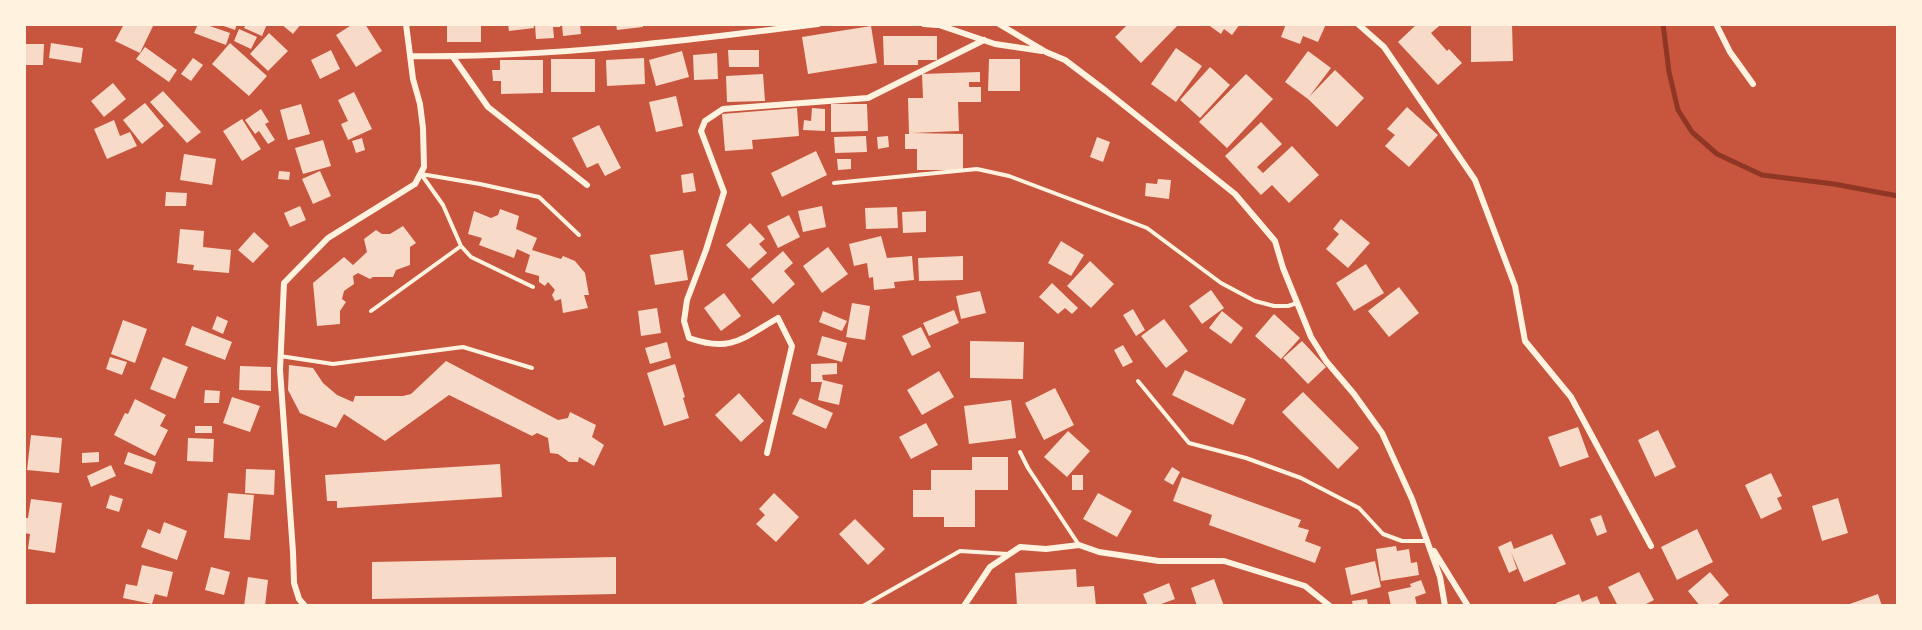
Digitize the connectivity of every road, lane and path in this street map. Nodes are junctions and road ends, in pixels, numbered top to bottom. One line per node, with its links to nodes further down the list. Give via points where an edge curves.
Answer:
1 (406, 24): 10 (street)
2 (818, 24): 11 (street, via 637,46)
3 (924, 24): 7 (street)
4 (999, 24): 9 (street)
5 (1358, 24): 28 (street, via 1384,47 1475,180 1515,286 1525,341 1571,397)
6 (1716, 24): 12 (street)
7 (936, 25): 8 (street)
8 (984, 40): 9 (street); 24 (street, via 868,98 723,109 705,121 701,131 724,192 687,300 684,321 689,338 707,345 731,344 778,318 792,346)
9 (1046, 52): 19 (street, via 1065,60 1235,194 1275,242)
10 (411, 56): 11 (street); 13 (street, via 423,128 424,167)
11 (453, 57): 15 (street, via 488,107)
12 (1753, 84)
13 (420, 174): 16 (lane, via 539,197); 17 (lane, via 443,205); 21 (street, via 415,184 328,238 284,283)
14 (834, 183): 19 (lane, via 977,169 1009,176 1147,228 1221,283 1255,301 1274,306)
15 (587, 185)
16 (579, 235)
17 (462, 246): 18 (lane, via 471,257); 20 (lane)
18 (533, 287)
19 (1297, 303): 26 (street, via 1326,361 1382,433)
20 (371, 311)
21 (280, 356): 22 (lane, via 333,364 463,347); 30 (street, via 294,583)
22 (532, 368)
23 (1138, 381): 26 (lane, via 1189,443 1301,478 1359,508 1383,534 1402,541)
24 (767, 453)
25 (1020, 453): 27 (lane)
26 (1427, 541): 34 (street); 35 (street)
27 (1079, 545): 29 (street, via 1020,547); 33 (street, via 1159,561 1224,561 1305,586)
28 (1651, 546)
29 (1009, 555): 31 (lane, via 960,551); 32 (street, via 990,567)
30 (305, 606)
31 (863, 606)
32 (964, 606)
33 (1330, 606)
34 (1445, 606)
35 (1468, 606)

